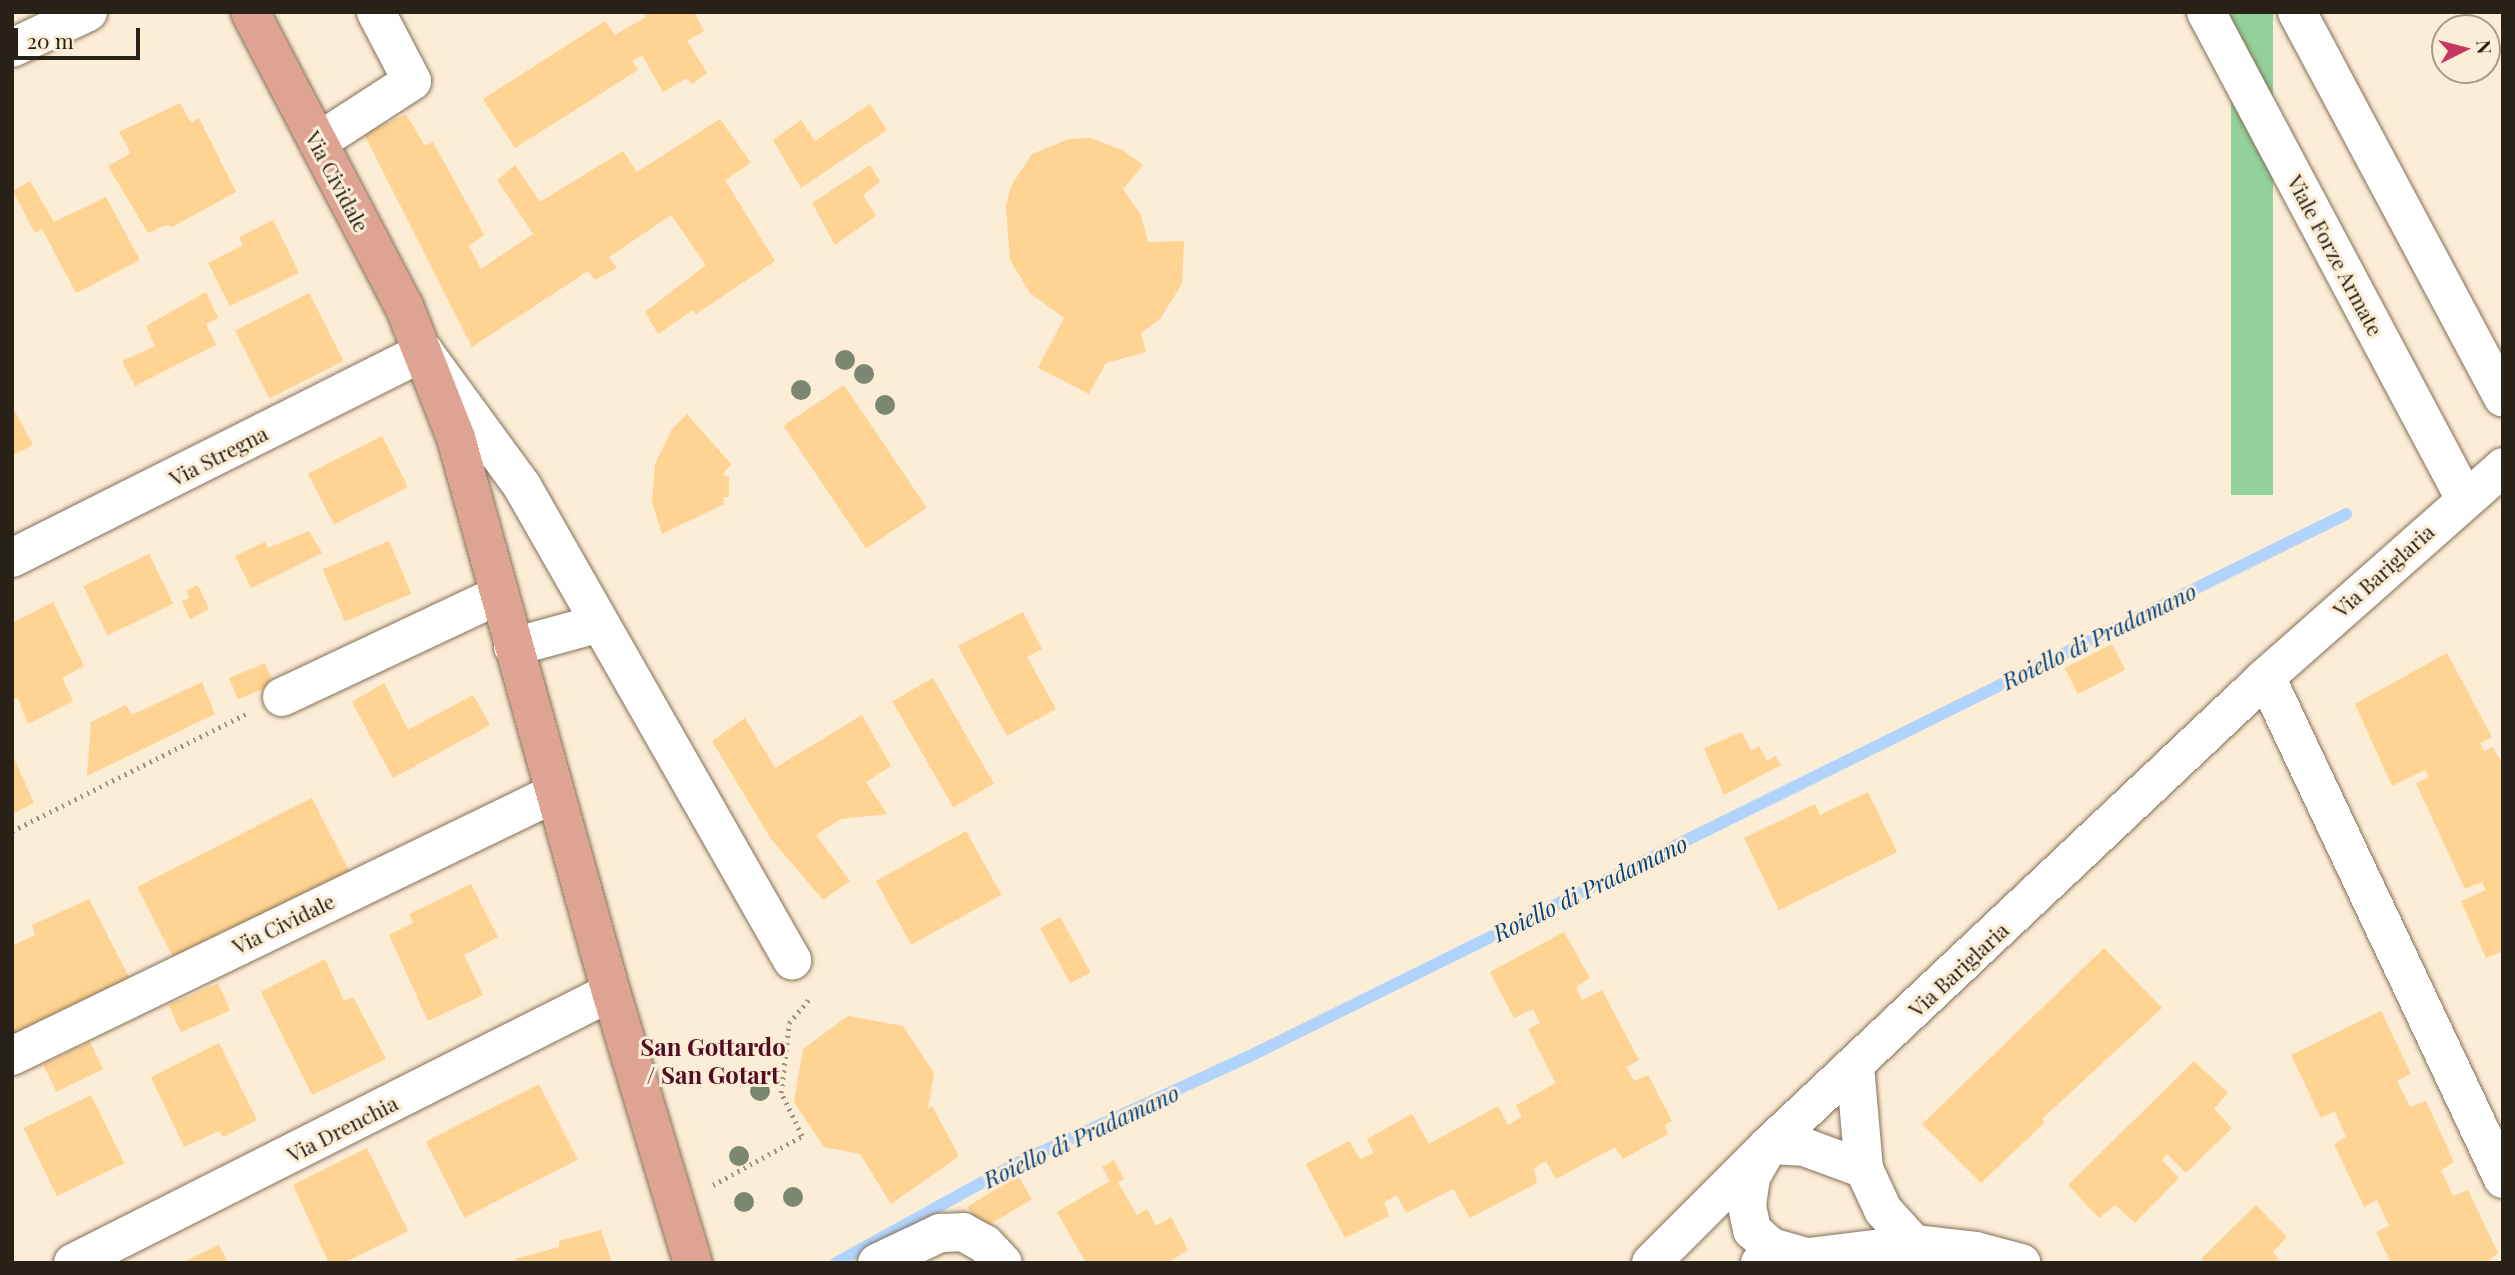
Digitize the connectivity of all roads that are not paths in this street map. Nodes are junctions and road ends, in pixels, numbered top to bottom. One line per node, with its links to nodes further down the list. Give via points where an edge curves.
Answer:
1 (88, 12): 6 (street)
2 (250, 12): 7 (main road, Via Cividale)
3 (376, 12): 7 (street, via 412,81)
4 (2206, 12): 11 (street, Viale Forze Armate)
5 (2297, 12): 9 (street)
6 (12, 48)
7 (318, 142): 8 (main road, Via Cividale)
8 (424, 352): 12 (street, Via Stregna); 13 (main road, Via Cividale, via 456,438); 14 (street, Via Cividale, via 522,486)
9 (2503, 397)
10 (2503, 467): 11 (street, Via Bariglaria)
11 (2464, 497): 16 (street, Via Bariglaria)
12 (12, 558)
13 (499, 595): 15 (main road, Via Cividale); 17 (street)
14 (597, 624): 15 (street); 19 (street, Via Cividale)
15 (513, 647): 18 (main road, Via Cividale)
16 (2266, 677): 22 (street, Via Bariglaria); 25 (street)
17 (282, 697)
18 (555, 793): 20 (main road, Via Cividale); 21 (street, Via Cividale)
19 (792, 960)
20 (611, 992): 28 (street, Via Drenchia); 29 (main road, Via Cividale)
21 (12, 1056)
22 (1855, 1066): 23 (street, Via Bariglaria); 24 (street)
23 (1769, 1145): 24 (street, via 1804,1147); 27 (street, via 1751,1177 1747,1206 1752,1230 1771,1247); 32 (street, Via Bariglaria)
24 (1864, 1169): 26 (street, via 1882,1210)
25 (2503, 1180)
26 (1914, 1244): 27 (street); 34 (street, via 1976,1251)
27 (1803, 1256): 33 (street)
28 (73, 1263)
29 (693, 1263)
30 (877, 1263): 31 (street, via 940,1233 963,1232 985,1244)
31 (1003, 1263)
32 (1651, 1263)
33 (1760, 1263)
34 (2021, 1263)

